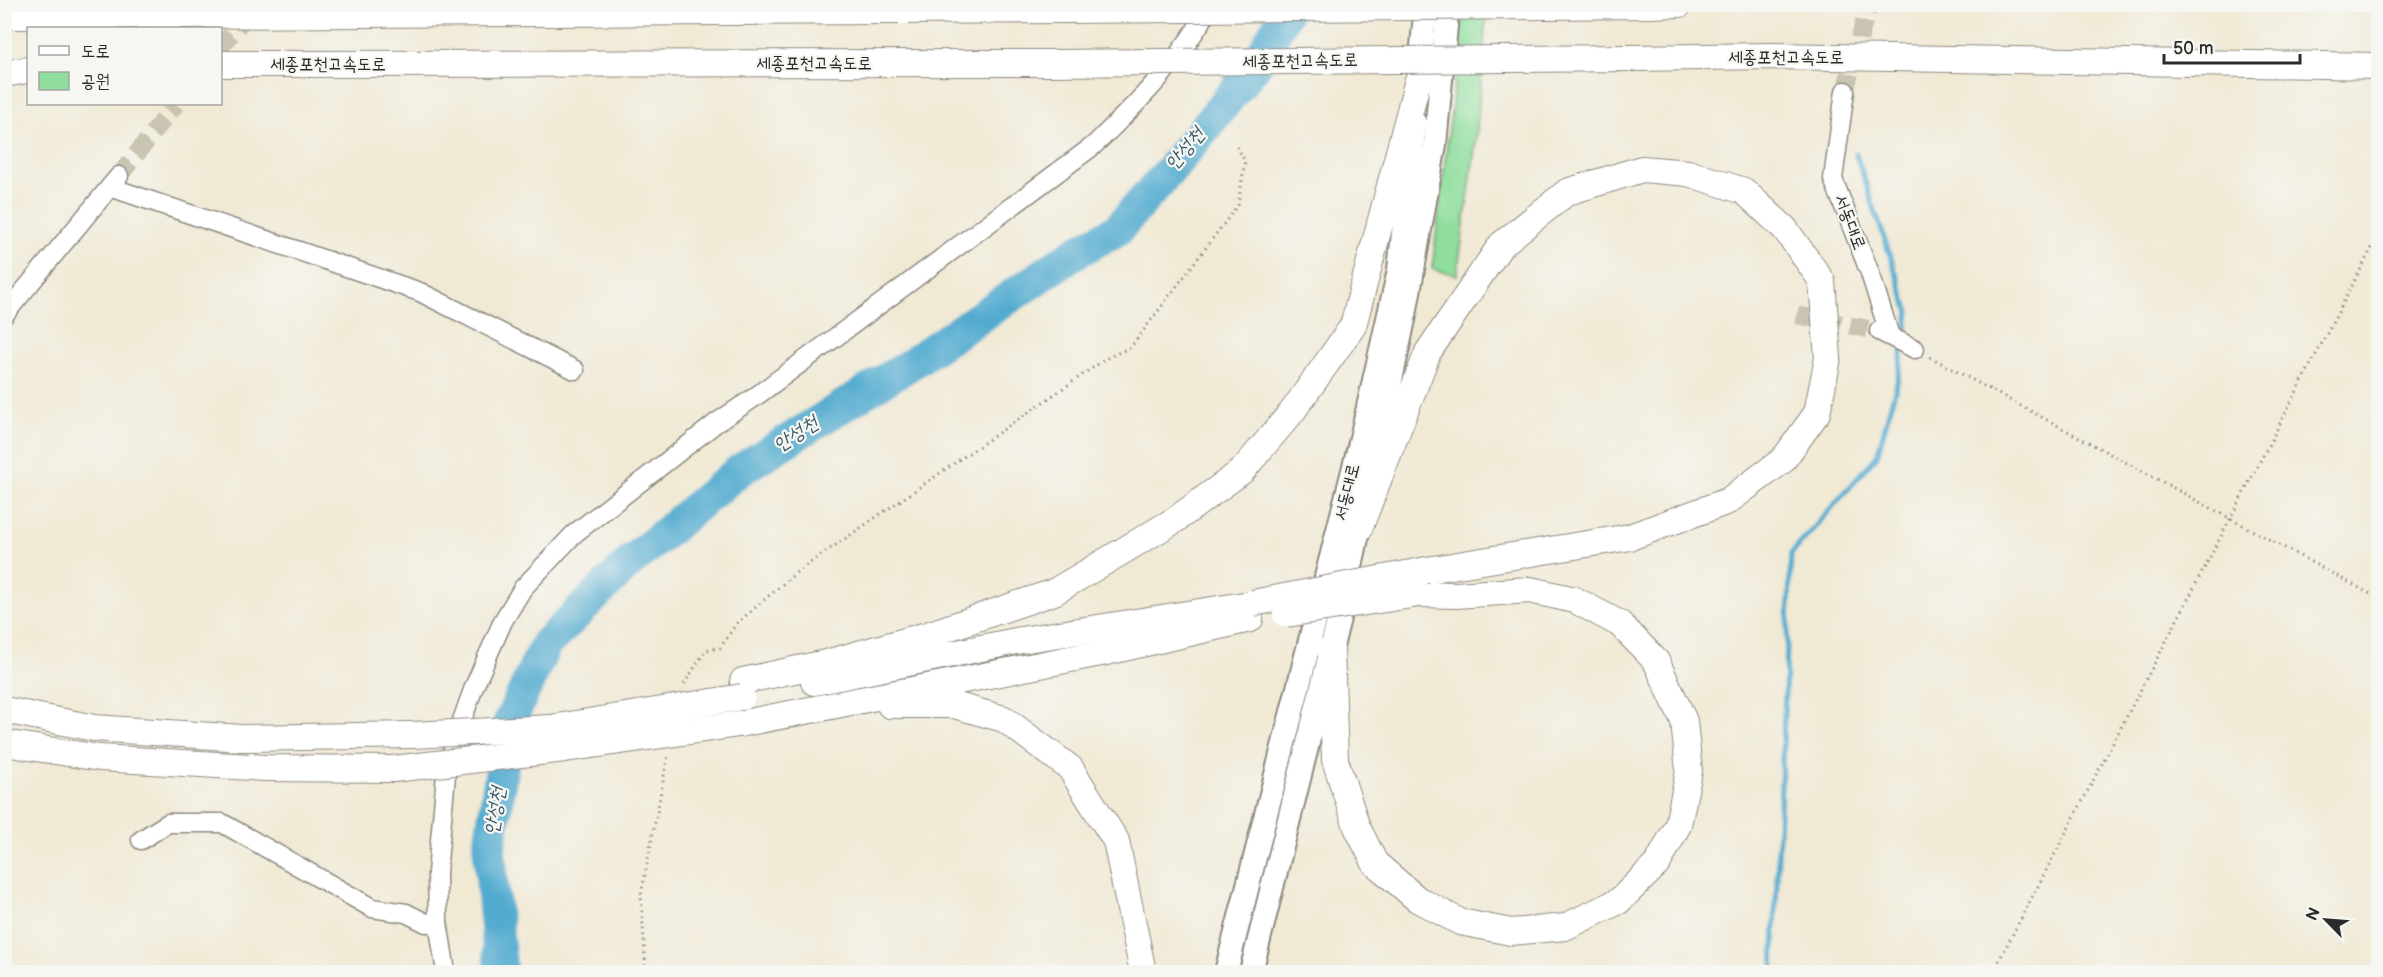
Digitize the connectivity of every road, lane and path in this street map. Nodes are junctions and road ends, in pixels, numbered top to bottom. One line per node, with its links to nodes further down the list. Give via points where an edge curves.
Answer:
1 (1212, 4): 33 (lane, via 1178,57 1093,146 716,423 573,534 523,588 485,660 446,776 437,873)
2 (1426, 4): 13 (main road, 서동대로)
3 (1448, 4): 21 (main road, 서동대로, via 1435,144 1419,245)
4 (1680, 4): 5 (highway)
5 (1649, 5): 6 (highway, bridge)
6 (4, 16)
7 (4, 64): 8 (highway)
8 (27, 64)
9 (222, 64): 10 (highway, 세종포천고속도로, bridge, via 1048,63 1771,56)
10 (2379, 66)
11 (27, 70): 12 (highway)
12 (4, 74)
13 (1419, 76): 26 (highway, via 1353,327 1292,412 1242,471 1175,520 1054,592 927,635); 37 (main road, 서동대로, via 1399,270 1359,447)
14 (1845, 91): 18 (lane, 서동대로, via 1833,179 1888,335)
15 (1236, 145): 27 (path, via 1245,161 1238,205 1131,347 1107,358 798,571 737,623 720,648 706,650 684,683)
16 (2379, 236): 20 (path)
17 (4, 315): 19 (lane, via 114,181 420,292)
18 (1915, 349): 20 (path)
19 (575, 370)
20 (2231, 521): 23 (path); 39 (path)
21 (1359, 529): 22 (highway, via 1428,352 1501,245 1568,192 1642,169 1688,173 1744,191 1785,229 1822,281 1828,358 1817,413 1783,460 1728,501 1630,537); 25 (main road, 서동대로)
22 (1423, 582): 24 (highway, bridge); 25 (highway, via 1456,595 1530,590 1575,600 1620,624 1656,661 1684,721 1689,771 1678,825 1658,863 1619,901 1565,927 1511,932 1460,922 1417,899 1375,863 1357,827 1335,760)
23 (2379, 598)
24 (1252, 611): 26 (highway, via 1021,640); 28 (highway, via 1106,652)
25 (1331, 649): 38 (main road, 서동대로)
26 (743, 689): 29 (highway, bridge, via 551,728 412,735 242,738 94,728)
27 (682, 694)
28 (836, 704): 30 (highway, bridge, via 739,724 393,769 266,768 100,758); 36 (highway, via 954,705 1004,719 1070,768 1116,841)
29 (4, 710)
30 (4, 742)
31 (670, 749): 35 (path, via 641,895)
32 (141, 840): 33 (lane, via 168,823 222,823 372,908 406,913 426,923)
33 (438, 922): 34 (lane)
34 (446, 972)
35 (646, 972)
36 (1143, 972)
37 (1226, 972)
38 (1251, 972)
39 (1993, 972)

